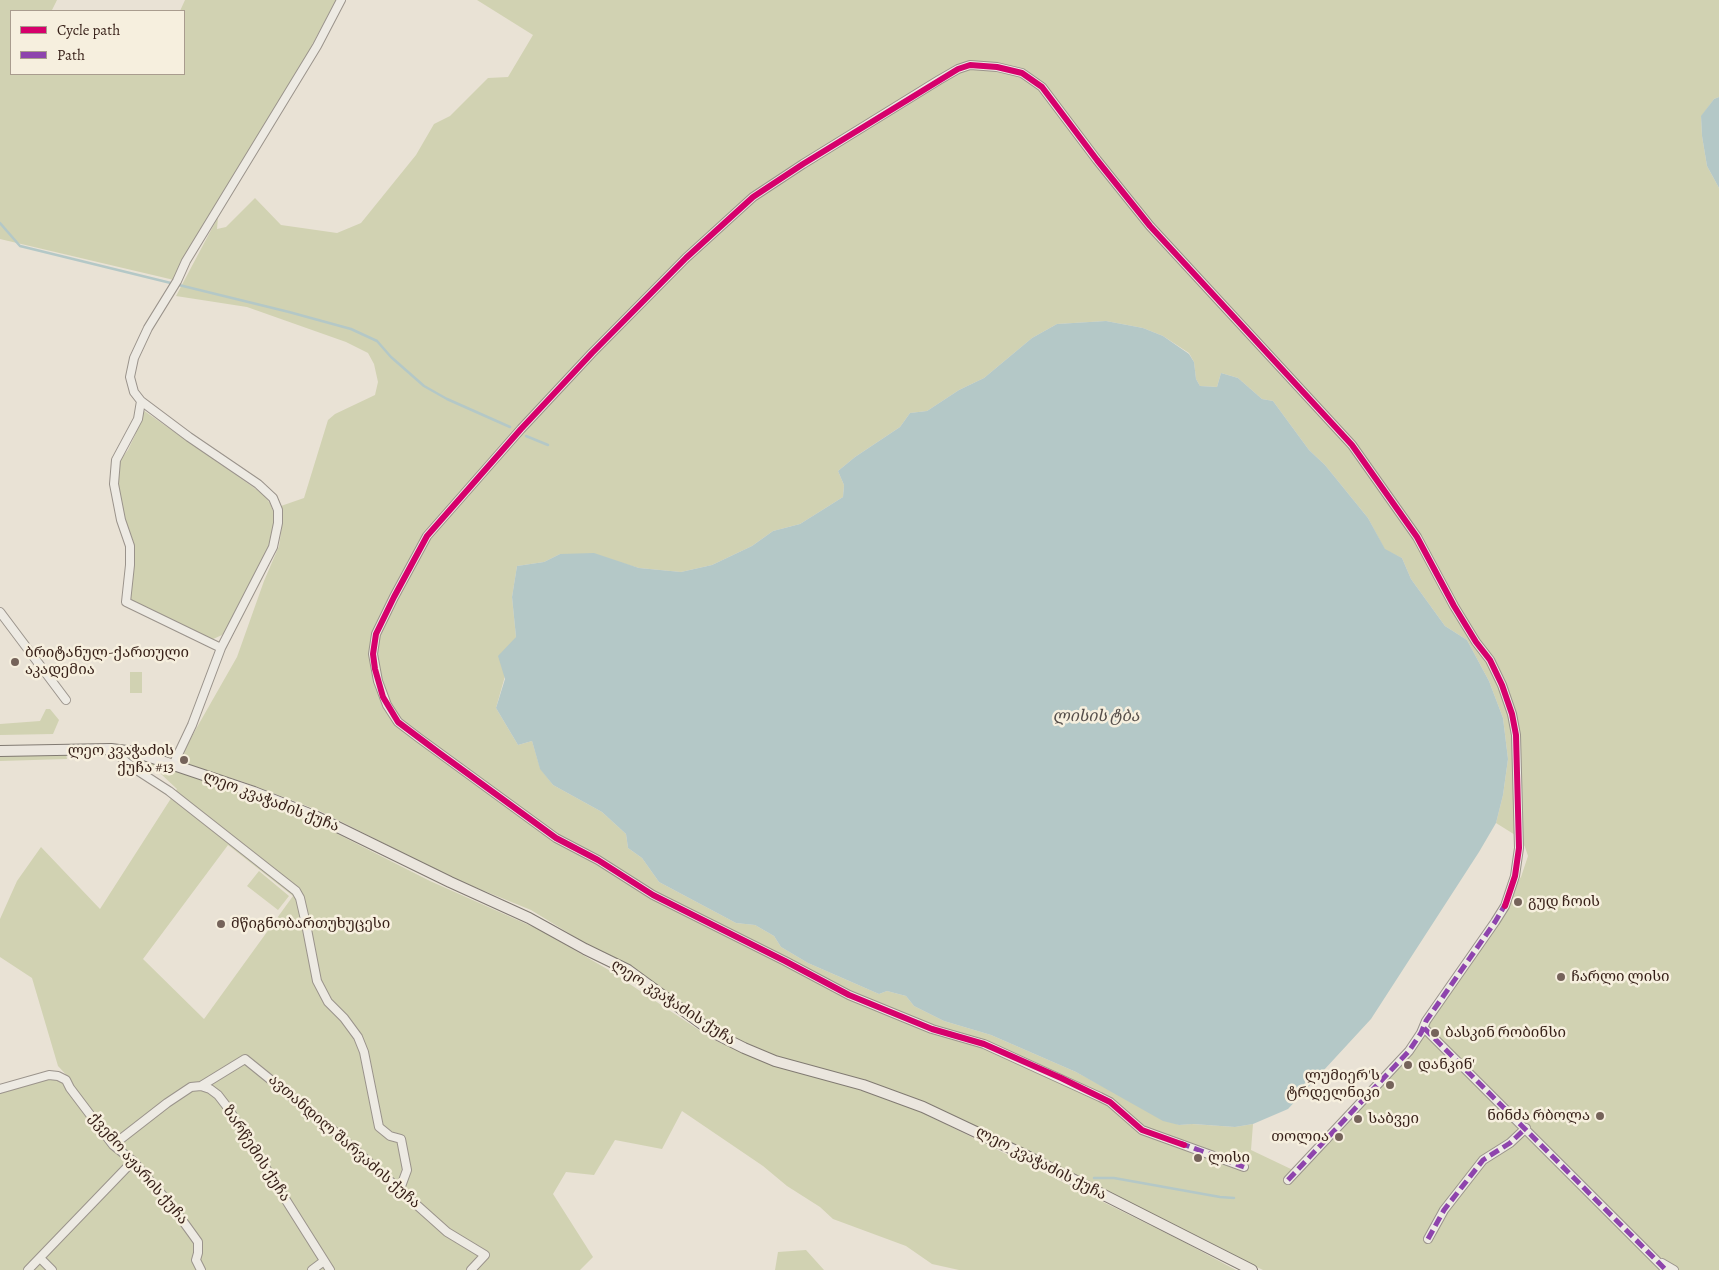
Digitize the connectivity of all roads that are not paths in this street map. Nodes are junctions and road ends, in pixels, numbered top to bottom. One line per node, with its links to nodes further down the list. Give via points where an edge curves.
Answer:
1 (341, 0): 2 (street, via 317,46 148,328 134,358 130,377 134,392)
2 (141, 401): 4 (street, via 138,419 116,460 114,484 130,546 126,602); 4 (street, via 258,484 273,498 278,510 273,547)
3 (0, 612): 5 (street)
4 (221, 648): 8 (street)
5 (66, 700)
6 (111, 748): 7 (main road, ლეო კვაჭაძის ქუჩა); 8 (main road, ლეო კვაჭაძის ქუჩა); 17 (street, via 296,891 317,980 328,1002 358,1037 364,1052 379,1127 390,1136 401,1139 407,1170)
7 (0, 751)
8 (173, 765): 28 (main road, ლეო კვაჭაძის ქუჩა, via 317,817 529,918 628,970 714,1033 744,1048 775,1061 864,1084 923,1106)
9 (1424, 1028): 12 (street); 15 (street, via 1509,897 1519,848 1516,735 1502,685 1490,660 1454,606 1417,537 1352,445 1150,226 1042,87 1022,73 983,65 958,69 753,197 598,346 427,536 376,634 375,669 387,705 398,722 544,829 653,895 849,995 932,1029 984,1044 1100,1097 1142,1130); 16 (street, via 1403,1059)
10 (201, 1086): 13 (street, via 191,1087 167,1103); 17 (street, ავთანდილ შარვაძის ქუჩა, via 245,1059); 20 (street, ზარწემის ქუჩა, via 218,1095 228,1108)
11 (0, 1088): 13 (street, ქვემო აჟარის ქუჩა, via 49,1075 66,1080)
12 (1526, 1128): 18 (street, via 1483,1160 1444,1210); 21 (street, via 1582,1188)
13 (113, 1145): 14 (street, ქვემო აჟარის ქუჩა)
14 (133, 1161): 19 (street); 24 (street, ქვემო აჟარის ქუჩა, via 198,1242 196,1260)
15 (1244, 1167)
16 (1288, 1180)
17 (400, 1189): 27 (street, ავთანდილ შარვაძის ქუჩა, via 447,1232 485,1255)
18 (1428, 1239)
19 (40, 1258): 22 (street); 23 (street)
20 (324, 1261): 25 (street); 26 (street, ზარწემის ქუჩა)
21 (1658, 1261): 29 (street); 30 (street)
22 (28, 1270)
23 (52, 1270)
24 (201, 1270)
25 (312, 1270)
26 (330, 1270)
27 (471, 1270)
28 (1252, 1270)
29 (1666, 1270)
30 (1674, 1270)

